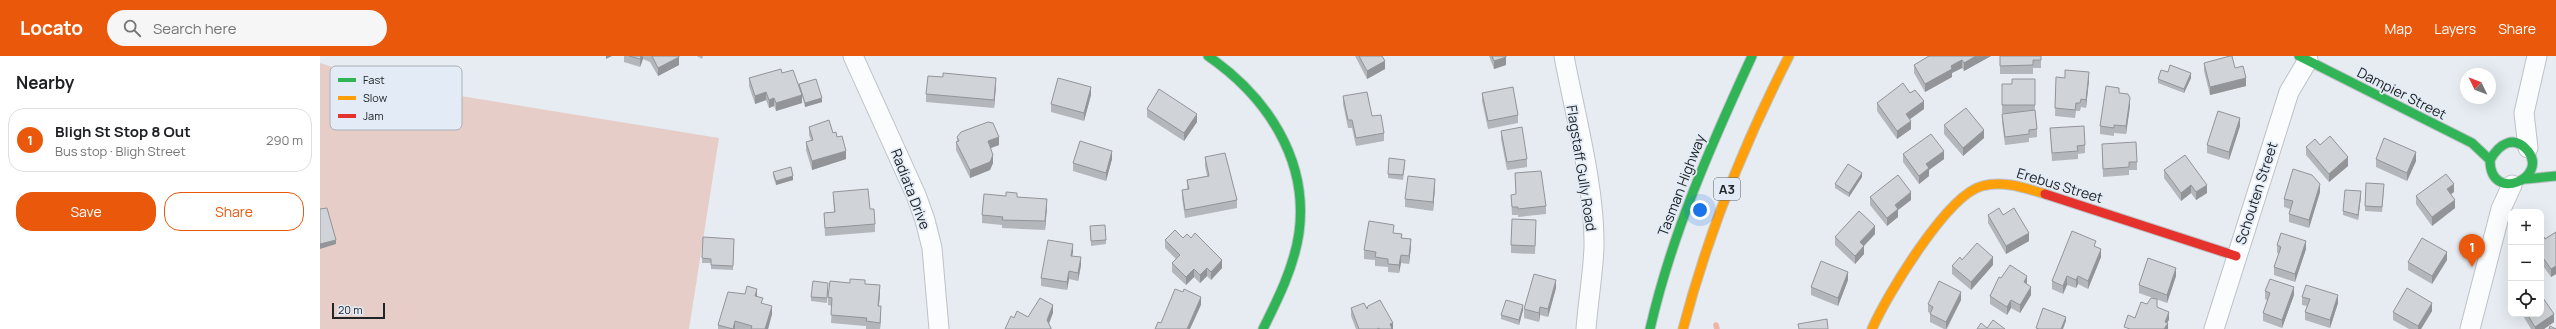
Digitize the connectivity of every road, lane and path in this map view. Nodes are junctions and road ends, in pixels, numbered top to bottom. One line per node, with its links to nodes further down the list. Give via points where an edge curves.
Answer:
1 (853, 56): 16 (street, Radiata Drive, via 925,220 932,248)
2 (1208, 56): 17 (main road, via 1243,82 1261,103 1277,126 1297,182 1300,205 1299,233 1279,297)
3 (1564, 56): 18 (street, Flagstaff Gully Road, via 1592,218 1594,246)
4 (1752, 56): 19 (main road, Tasman Highway / A3, via 1707,152 1680,221 1655,302)
5 (1789, 56): 20 (main road, A3, via 1733,175 1697,271)
6 (2537, 56): 8 (street)
7 (2304, 58): 9 (main road, Dampier Street); 15 (street, Schouten Street, via 2289,92)
8 (2524, 113): 10 (street); 12 (street)
9 (2472, 144): 10 (main road); 11 (main road)
10 (2503, 144): 11 (main road); 12 (main road, via 2516,141)
11 (2490, 160): 14 (main road, via 2490,167)
12 (2536, 160): 13 (main road); 14 (main road, via 2531,174)
13 (2556, 176): 14 (main road)
14 (2512, 181): 23 (street, via 2500,209)
15 (2236, 256): 21 (main road, Erebus Street, via 2029,188 1991,184 1968,192 1946,212 1882,306); 22 (street, Schouten Street)
16 (939, 329)
17 (1263, 329)
18 (1586, 329)
19 (1650, 329)
20 (1683, 329)
21 (1872, 329)
22 (2214, 329)
23 (2470, 329)

